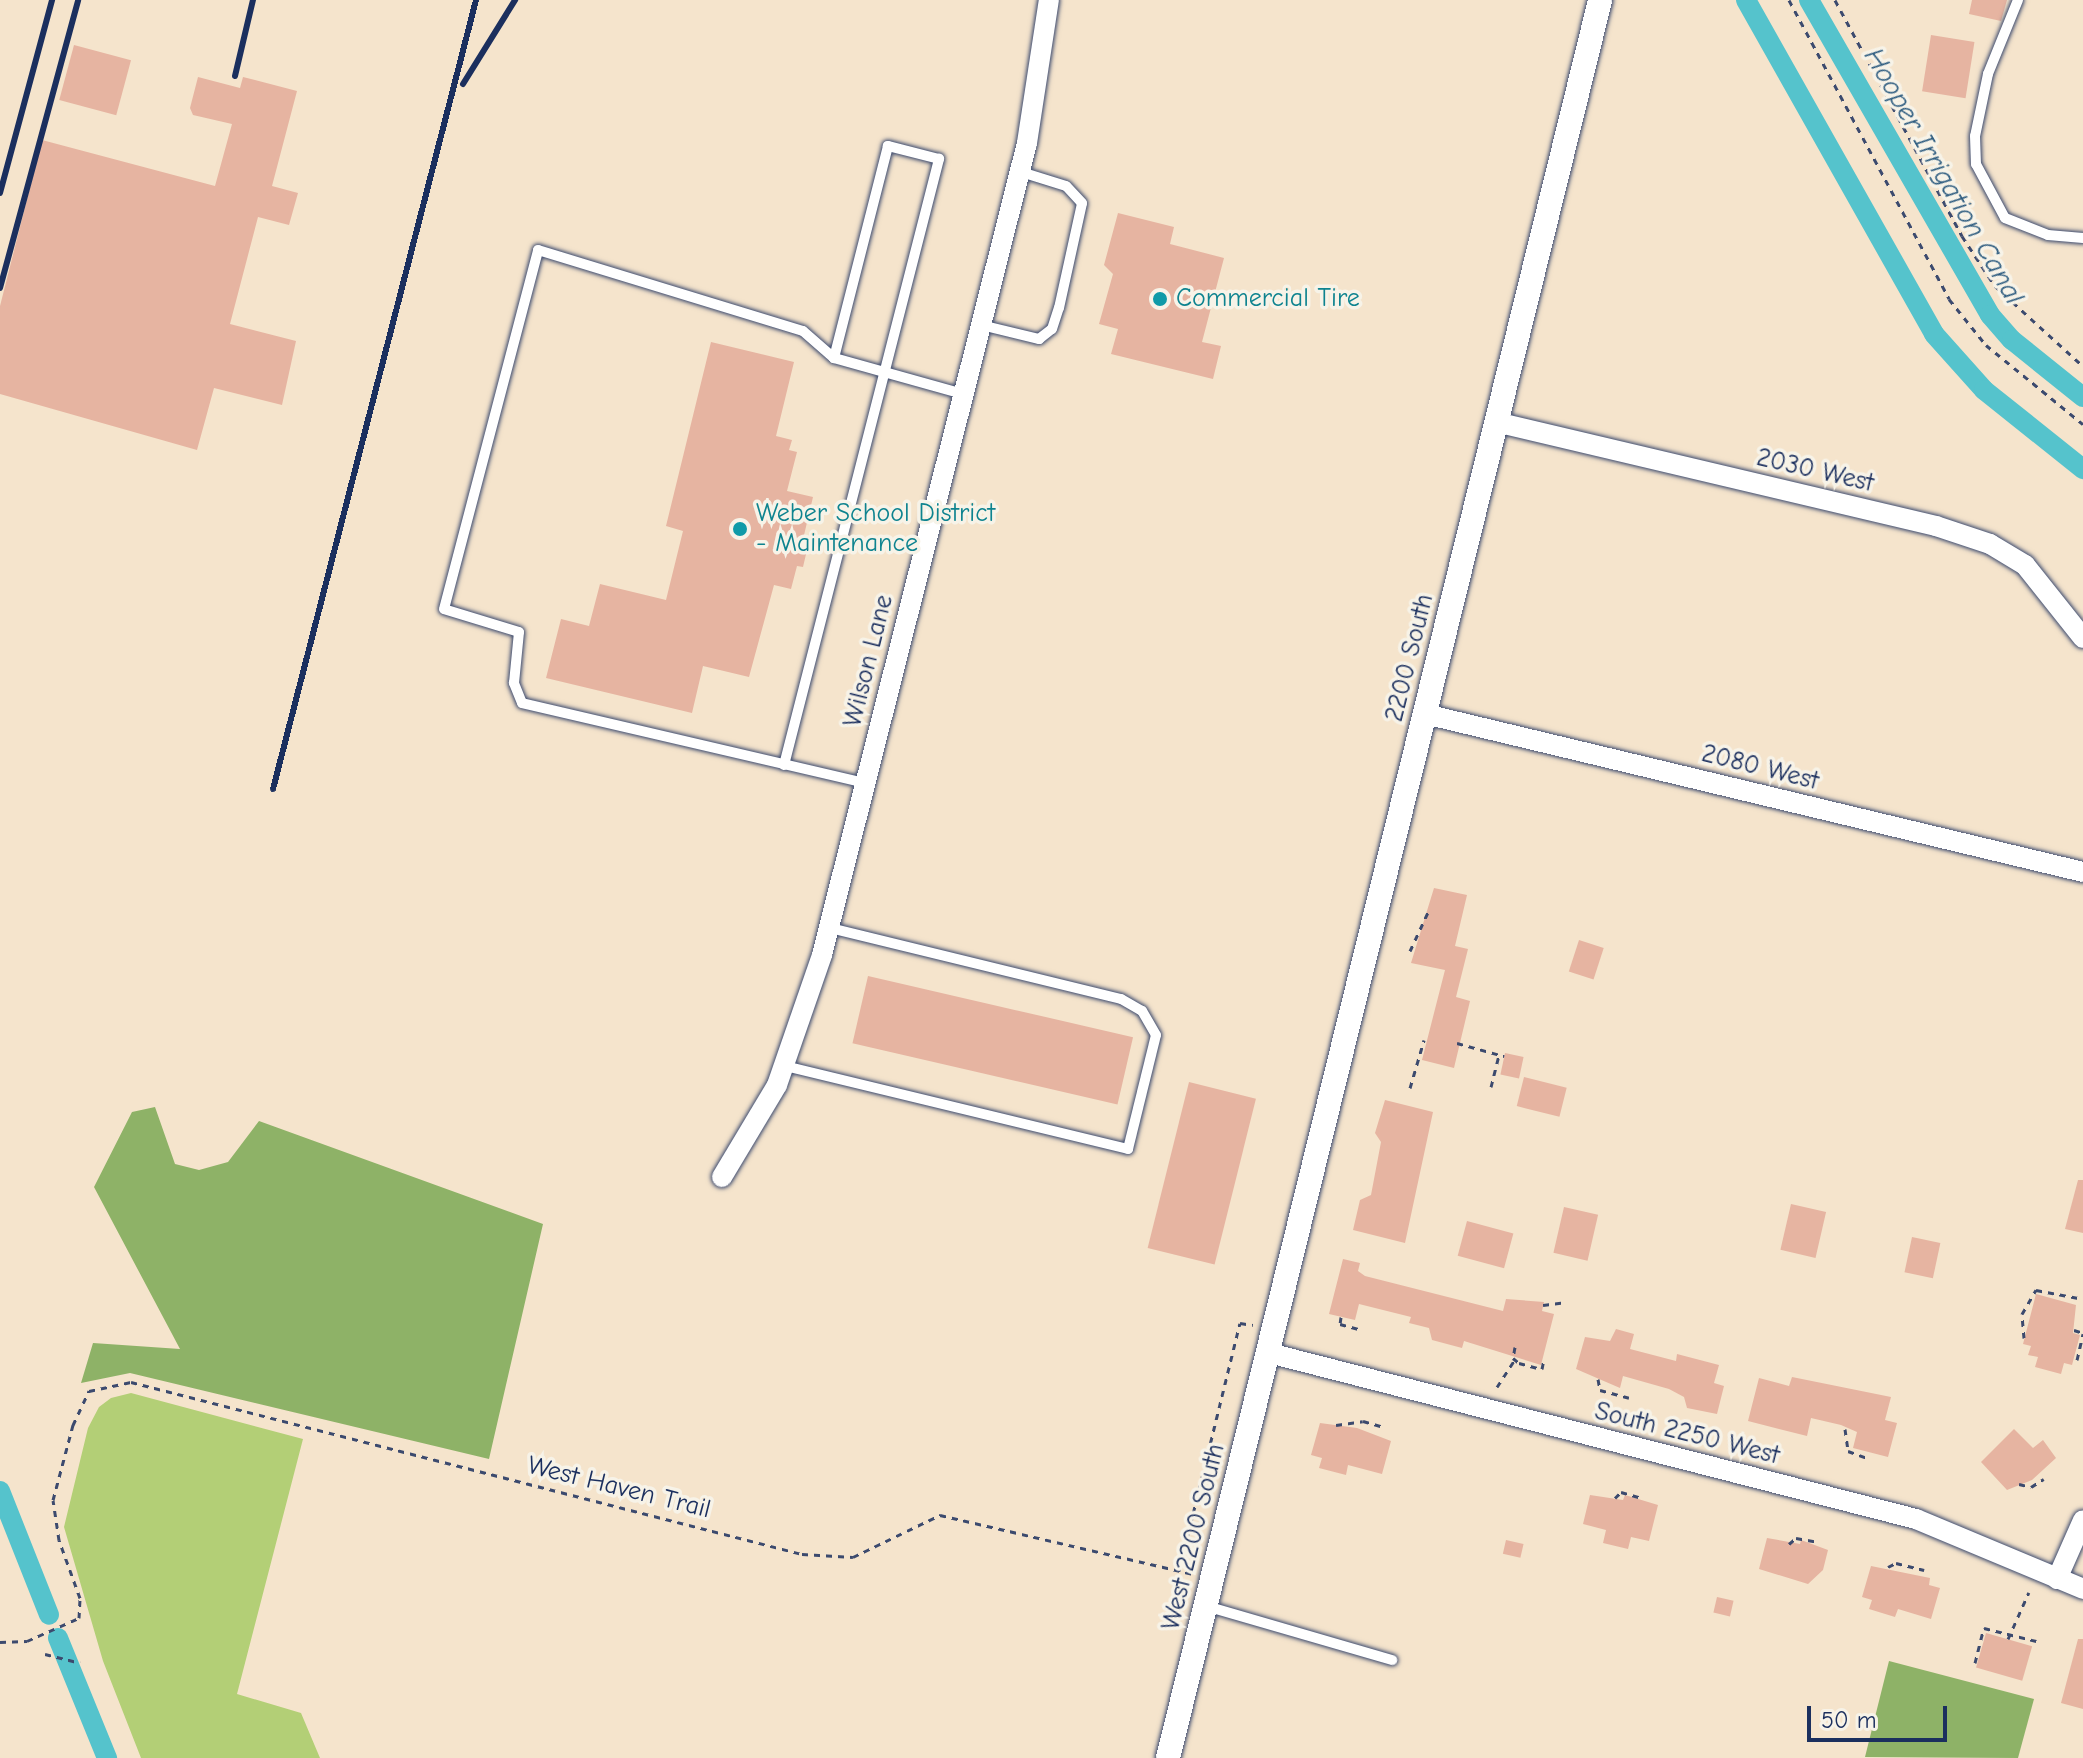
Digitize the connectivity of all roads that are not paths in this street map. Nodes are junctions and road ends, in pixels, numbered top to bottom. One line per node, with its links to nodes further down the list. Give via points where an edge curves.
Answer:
1 (1049, 0): 4 (street, Wilson Lane)
2 (1600, 0): 10 (street, 2200 South)
3 (2018, 0): 5 (lane, via 1988,74 1975,136 1976,164 1993,202 2014,224 2069,240)
4 (1021, 172): 6 (street, Wilson Lane); 6 (lane, via 1066,186 1082,203 1059,308 1052,329 1039,339)
5 (2083, 238)
6 (981, 325): 9 (street, Wilson Lane)
7 (834, 358): 8 (lane); 8 (lane, via 888,146 939,159); 13 (lane, via 803,331 538,250 444,609 519,632 514,683 522,703)
8 (885, 372): 9 (lane); 13 (lane)
9 (963, 394): 14 (street, Wilson Lane)
10 (1496, 422): 11 (street, 2030 West, via 1936,526 1990,544 2025,565); 12 (street, 2200 South)
11 (2083, 638)
12 (1425, 714): 15 (street, 2080 West); 19 (street, 2200 South)
13 (784, 765): 14 (lane)
14 (865, 783): 16 (street, Wilson Lane)
15 (2083, 872)
16 (829, 928): 17 (street, Wilson Lane); 17 (lane, via 1121,999 1142,1011 1156,1035 1128,1149)
17 (785, 1066): 18 (street, Wilson Lane)
18 (722, 1177)
19 (1269, 1337): 21 (street, South 2250 West, via 1916,1519); 23 (street, West 2200 South)
20 (2083, 1520): 21 (street)
21 (2057, 1579): 22 (street, South 2250 West)
22 (2083, 1589)
23 (1206, 1606): 24 (lane); 25 (street, West 2200 South)
24 (1392, 1660)
25 (1168, 1758)

